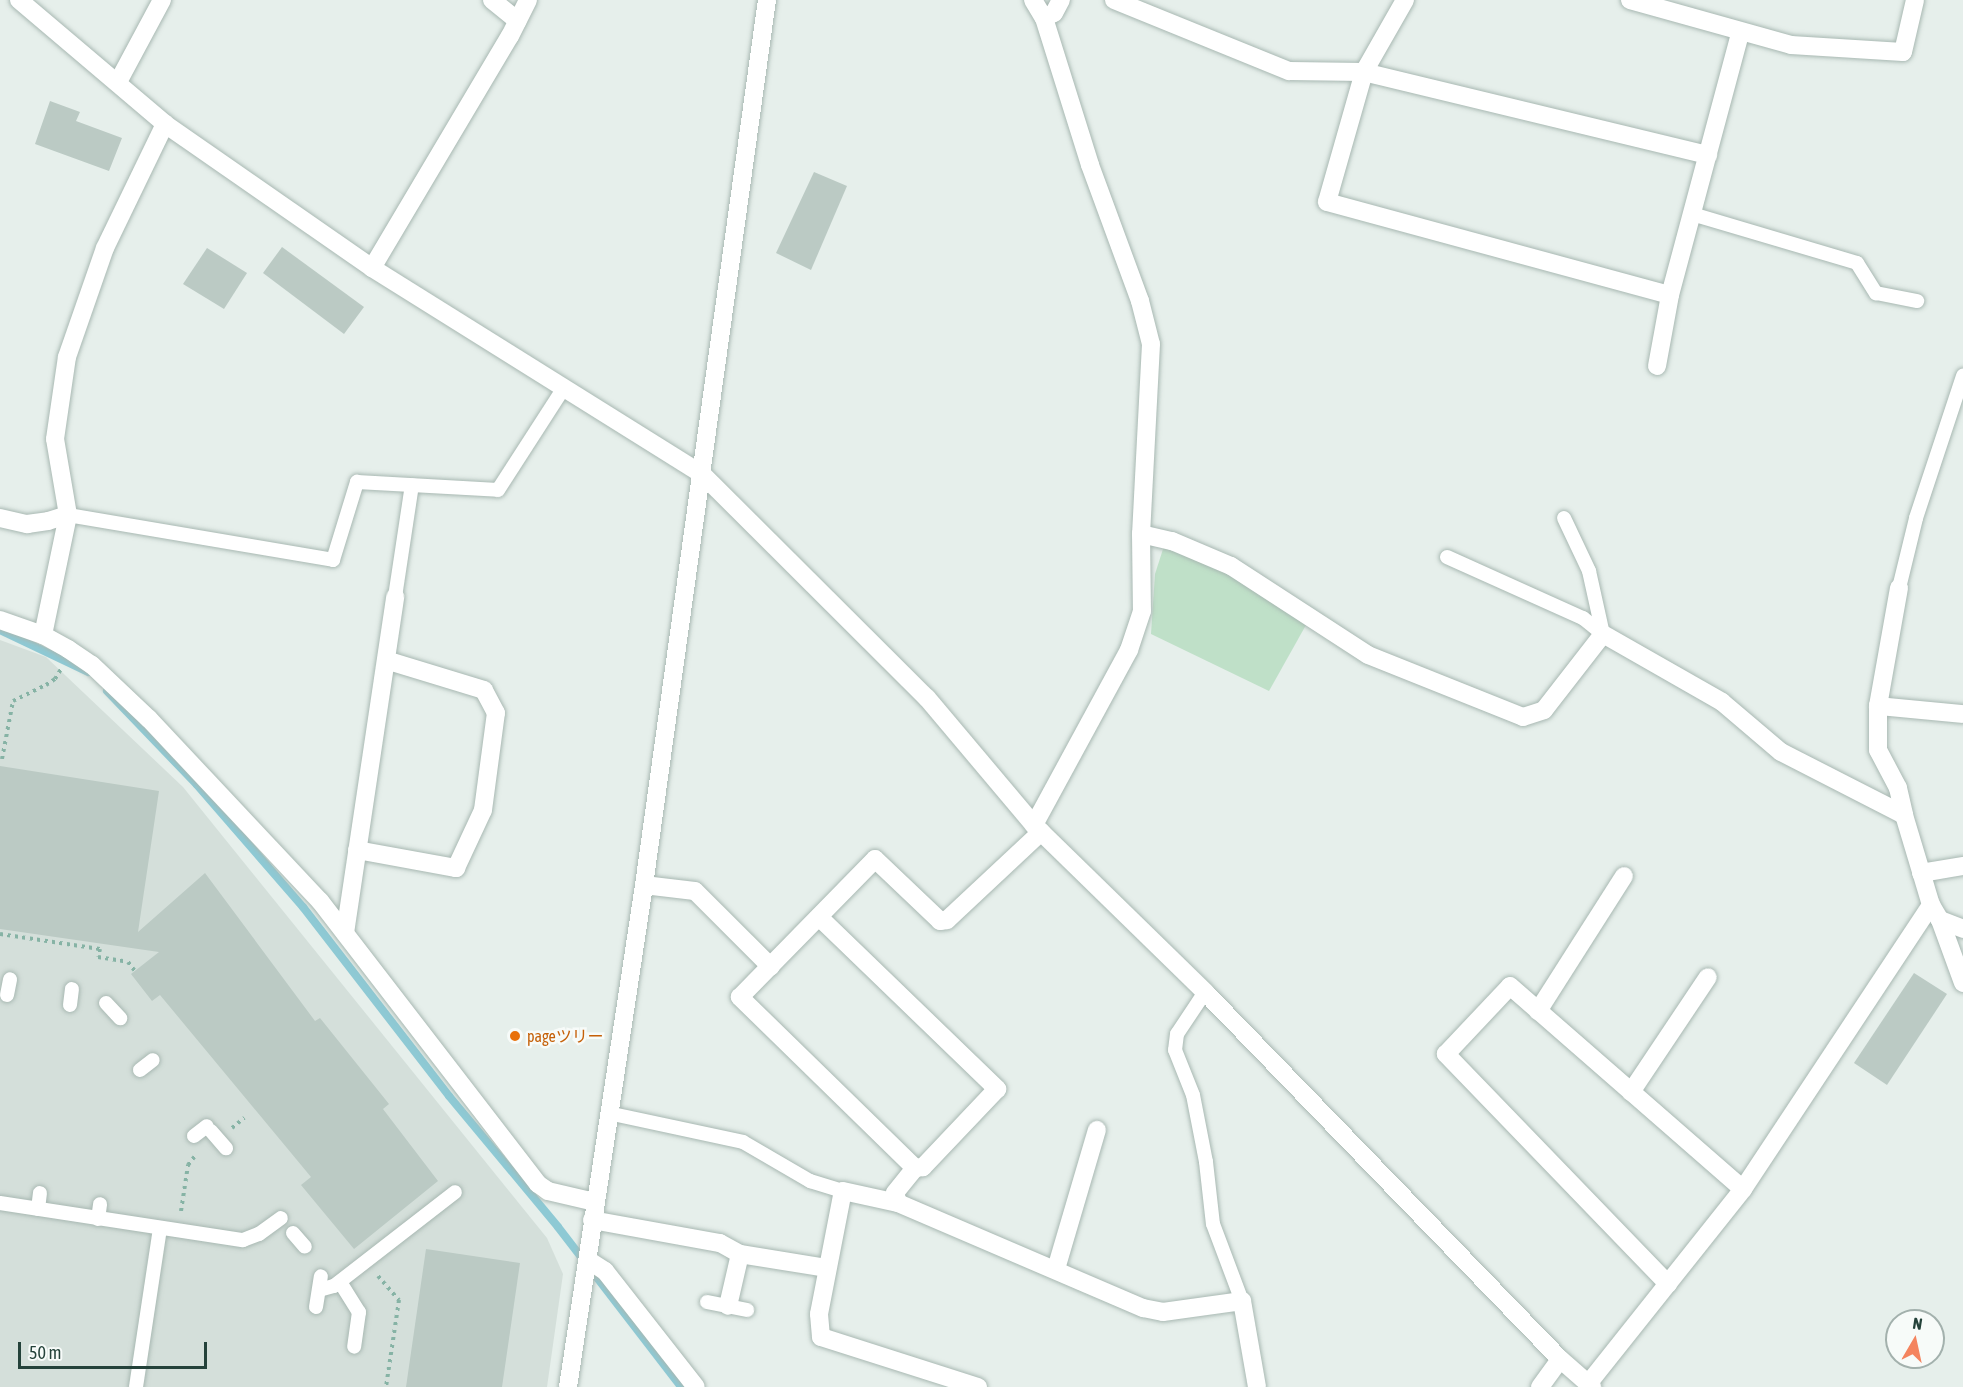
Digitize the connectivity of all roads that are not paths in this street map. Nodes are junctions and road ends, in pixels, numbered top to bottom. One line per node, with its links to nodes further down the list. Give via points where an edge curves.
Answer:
1 (19, 0): 16 (street)
2 (162, 0): 16 (street)
3 (492, 0): 13 (street)
4 (528, 0): 13 (street)
5 (767, 0): 26 (street)
6 (1034, 0): 12 (street)
7 (1061, 0): 12 (street, via 1054,13)
8 (1114, 0): 15 (street, via 1289,71)
9 (1405, 0): 15 (street)
10 (1630, 0): 14 (street)
11 (1915, 0): 14 (street, via 1903,52 1791,45)
12 (1044, 18): 31 (street, via 1090,165 1140,301 1150,344)
13 (518, 21): 20 (street)
14 (1740, 33): 18 (street)
15 (1364, 72): 18 (street); 21 (street, via 1327,202)
16 (118, 82): 17 (street)
17 (165, 124): 20 (street); 28 (street, via 105,248 67,357 55,439)
18 (1708, 155): 19 (street)
19 (1692, 214): 21 (street); 22 (lane, via 1857,262 1876,293)
20 (372, 268): 25 (street)
21 (1670, 295): 23 (street)
22 (1917, 301)
23 (1657, 366)
24 (1963, 376): 33 (lane, via 1916,519)
25 (563, 389): 26 (street); 27 (lane, via 498,490)
26 (702, 474): 42 (street, via 927,698); 47 (street)
27 (412, 485): 28 (lane, via 357,482 333,560); 34 (lane)
28 (68, 515): 29 (street, via 27,524); 37 (street)
29 (0, 518)
30 (1564, 518): 36 (lane, via 1589,571)
31 (1141, 534): 36 (street, via 1172,541 1231,566 1368,654 1523,717 1544,710); 42 (street, via 1142,612 1129,650)
32 (1447, 557): 36 (lane, via 1583,618)
33 (1899, 588): 39 (street)
34 (395, 597): 38 (street)
35 (0, 620): 37 (street)
36 (1603, 634): 41 (street, via 1722,702 1781,752)
37 (43, 635): 51 (street, via 92,665 149,719 320,901)
38 (386, 660): 43 (street); 43 (street, via 484,690 496,713 483,810 456,867)
39 (1878, 706): 40 (street); 41 (street, via 1878,750 1898,788)
40 (1963, 714)
41 (1904, 815): 45 (street)
42 (1037, 829): 49 (street, via 947,920 940,921 875,859); 57 (street)
43 (357, 850): 51 (street)
44 (1963, 866): 45 (street)
45 (1921, 873): 48 (street)
46 (1624, 876): 61 (street)
47 (644, 885): 52 (street, via 695,891); 66 (street)
48 (1935, 912): 50 (street); 55 (street); 71 (street)
49 (819, 917): 52 (street); 70 (street, via 997,1089 923,1167)
50 (1963, 929)
51 (345, 933): 75 (street, via 538,1184 548,1191)
52 (771, 967): 70 (street, via 740,997)
53 (1708, 977): 65 (street)
54 (10, 979): 58 (lane)
55 (1963, 983)
56 (72, 989): 60 (lane)
57 (1205, 992): 92 (lane, via 1177,1034 1174,1050 1193,1095 1213,1224); 98 (street)
58 (7, 995)
59 (106, 1003): 62 (lane)
60 (70, 1005)
61 (1538, 1011): 65 (street); 91 (street, via 1510,986 1446,1054)
62 (120, 1018)
63 (153, 1060): 64 (lane)
64 (140, 1070)
65 (1631, 1092): 71 (street)
66 (608, 1113): 72 (lane, via 743,1142 810,1181); 75 (street)
67 (1097, 1130): 89 (street)
68 (194, 1136): 69 (lane, via 209,1128)
69 (226, 1148)
70 (915, 1168): 77 (street, via 895,1193)
71 (1743, 1189): 91 (street)
72 (843, 1191): 77 (street); 88 (street)
73 (455, 1192): 90 (lane)
74 (40, 1193): 79 (lane)
75 (595, 1202): 82 (street)
76 (0, 1203): 79 (lane)
77 (898, 1203): 89 (street)
78 (100, 1204): 81 (lane)
79 (38, 1209): 81 (lane)
80 (281, 1218): 83 (lane, via 243,1240)
81 (98, 1219): 83 (lane)
82 (592, 1220): 86 (street, via 720,1244); 87 (street)
83 (160, 1228): 100 (lane)
84 (293, 1233): 85 (lane)
85 (305, 1247)
86 (740, 1254): 88 (street); 94 (street)
87 (588, 1260): 101 (street); 102 (street, via 605,1271)
88 (826, 1268): 103 (street, via 819,1314 821,1337)
89 (1056, 1269): 92 (street, via 1151,1310)
90 (340, 1282): 95 (lane, via 334,1286 320,1283); 97 (lane, via 359,1312)
91 (1668, 1284): 99 (street)
92 (1242, 1301): 104 (street)
93 (707, 1302): 94 (lane)
94 (728, 1306): 96 (lane)
95 (316, 1307)
96 (747, 1310)
97 (354, 1347)
98 (1560, 1359): 99 (street); 105 (street)
99 (1590, 1385)
100 (136, 1387)
101 (568, 1387)
102 (696, 1387)
103 (978, 1387)
104 (1257, 1387)
105 (1540, 1387)

